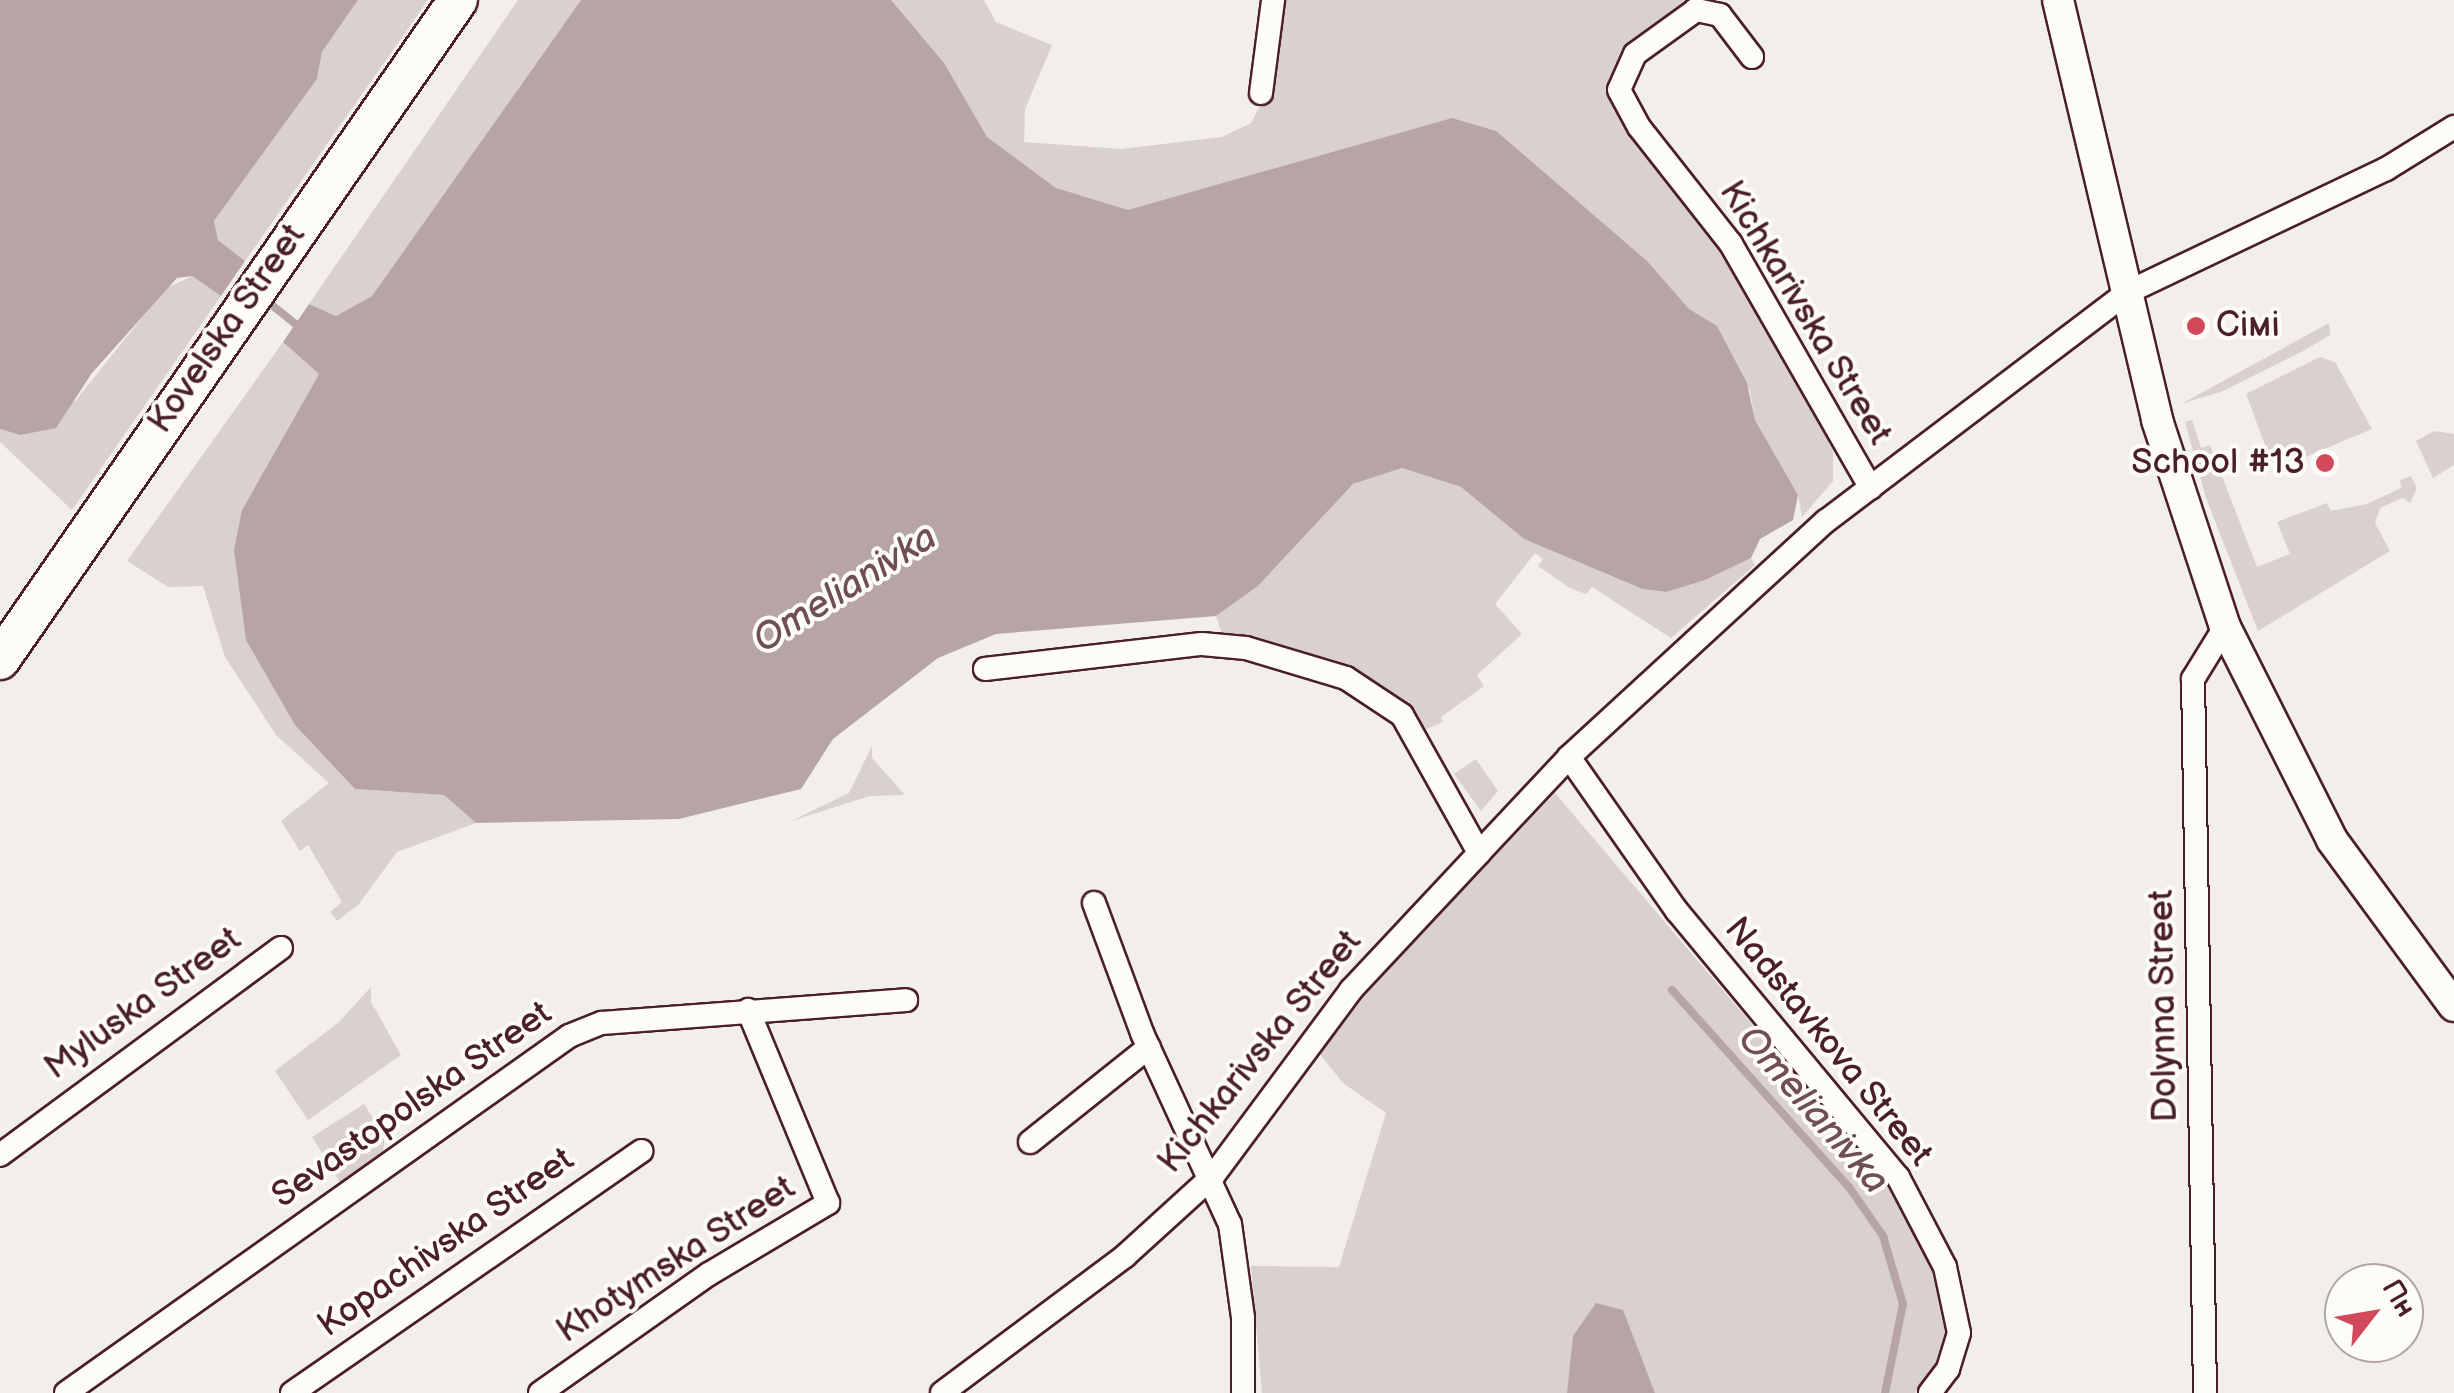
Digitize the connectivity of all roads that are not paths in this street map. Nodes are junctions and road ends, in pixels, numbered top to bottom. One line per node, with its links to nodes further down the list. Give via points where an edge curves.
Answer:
1 (458, 0): 10 (main road, Kovelska Street)
2 (1273, 0): 5 (street)
3 (2058, 0): 7 (street)
4 (1752, 58): 8 (street, Kichkarivska Street, via 1720,16 1696,10 1635,54 1619,90 1730,244)
5 (1261, 92)
6 (2454, 126): 7 (street, Kichkarivska Street, via 2386,168)
7 (2126, 293): 8 (street, Kichkarivska Street); 9 (street, via 2165,449)
8 (1870, 488): 12 (street, Kichkarivska Street)
9 (2225, 627): 17 (street, via 2332,840); 30 (street, Dolynna Street, via 2193,679)
10 (0, 660)
11 (985, 669): 13 (street, via 1213,644 1346,678 1402,715)
12 (1569, 757): 13 (street, Kichkarivska Street); 29 (street, Nadstavkova Street, via 1678,911 1898,1177 1945,1267 1958,1332 1948,1369)
13 (1479, 853): 23 (street, Kichkarivska Street, via 1351,990)
14 (1094, 904): 19 (street)
15 (281, 948): 22 (street, Myluska Street)
16 (906, 1000): 18 (street, Sevastopolska Street)
17 (2454, 1006)
18 (748, 1010): 24 (street, Sevastopolska Street, via 602,1023 569,1036); 26 (street, Khotymska Street, via 828,1203 709,1274)
19 (1148, 1047): 20 (street); 23 (street)
20 (1030, 1142)
21 (641, 1151): 25 (street, Kopachivska Street)
22 (0, 1155)
23 (1213, 1176): 27 (street, Kichkarivska Street, via 1125,1256); 28 (street, via 1240,1270)
24 (66, 1393)
25 (292, 1393)
26 (540, 1393)
27 (942, 1393)
28 (1243, 1393)
29 (1930, 1393)
30 (2205, 1393)

